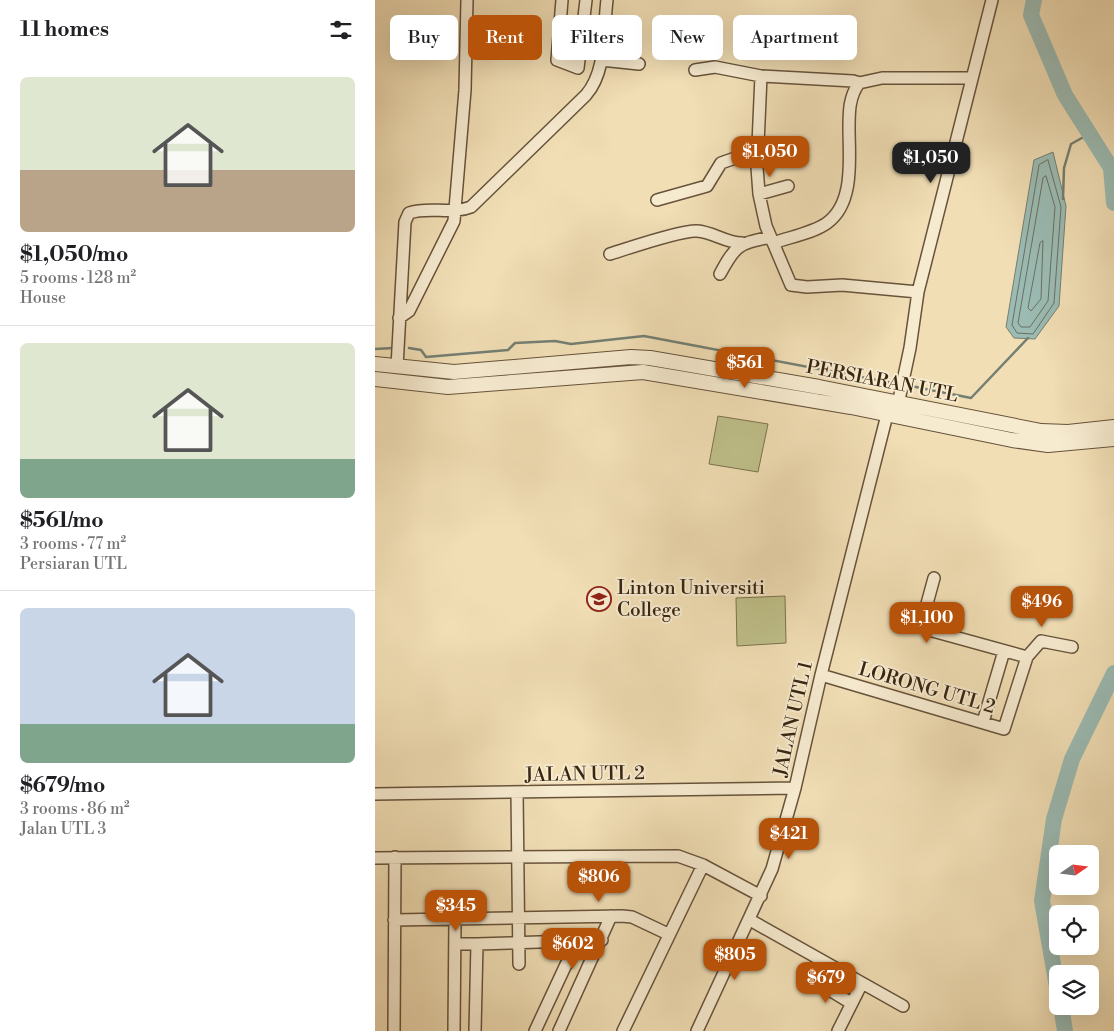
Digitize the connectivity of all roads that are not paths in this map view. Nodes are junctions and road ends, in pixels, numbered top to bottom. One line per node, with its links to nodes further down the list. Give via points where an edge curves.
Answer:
1 (467, 0): 19 (street, via 465,90)
2 (562, 0): 9 (street, via 557,60)
3 (586, 0): 9 (street)
4 (607, 0): 6 (street)
5 (992, 0): 13 (street, JALAN UTL 1)
6 (606, 15)
7 (601, 60): 8 (street); 11 (street)
8 (639, 64)
9 (578, 68): 11 (street)
10 (695, 70): 12 (street, via 715,67)
11 (599, 72): 19 (street, via 586,95 481,199 471,207)
12 (761, 76): 14 (street); 15 (street)
13 (972, 78): 14 (street, via 882,78); 24 (street, JALAN UTL 1)
14 (859, 83): 20 (street, via 849,108 849,173 839,211 827,223)
15 (758, 150): 17 (street); 18 (street, via 721,163 707,186)
16 (788, 186): 17 (street)
17 (759, 194): 20 (street)
18 (657, 200)
19 (456, 211): 25 (street, via 409,311); 25 (street, via 418,210 409,213 405,222)
20 (772, 240): 21 (street); 24 (street, via 791,285 842,285)
21 (742, 244): 22 (street, via 691,231); 23 (street)
22 (610, 254)
23 (720, 274)
24 (918, 292): 29 (street, JALAN UTL 1, via 905,375)
25 (399, 318): 27 (street)
26 (375, 364): 27 (street, PERSIARAN UTL)
27 (397, 367): 29 (street, PERSIARAN UTL, via 453,372 641,357 809,386)
28 (375, 380): 29 (street, PERSIARAN UTL, via 448,387 643,372)
29 (894, 406): 30 (street, PERSIARAN UTL, via 1041,431); 35 (street, JALAN UTL 1)
30 (1113, 433)
31 (934, 578): 33 (street, via 925,611 929,630)
32 (1072, 647): 34 (street, via 1041,641)
33 (1004, 651): 34 (street); 36 (street)
34 (1027, 657): 36 (street, LORONG UTL 2, via 1004,728)
35 (821, 675): 36 (street, LORONG UTL 2); 37 (street, JALAN UTL 1)
36 (983, 722)
37 (795, 788): 38 (street, JALAN UTL 2); 44 (street, JALAN UTL 1)
38 (517, 792): 39 (street, JALAN UTL 2); 41 (street)
39 (375, 794)
40 (395, 857): 41 (street); 42 (street); 48 (street)
41 (518, 857): 43 (street, via 673,856 687,858); 47 (street)
42 (375, 858)
43 (703, 866): 44 (street); 50 (street)
44 (761, 896): 49 (street, JALAN UTL 1)
45 (611, 916): 47 (street); 50 (street, via 632,917); 51 (street)
46 (455, 919): 47 (street); 48 (street); 53 (street)
47 (519, 919): 55 (street)
48 (394, 920): 61 (street)
49 (750, 920): 58 (street); 67 (street, JALAN UTL 1)
50 (668, 934): 66 (street)
51 (601, 940): 52 (street); 65 (street)
52 (577, 941): 55 (street); 64 (street)
53 (455, 944): 54 (street); 62 (street)
54 (477, 944): 55 (street); 63 (street)
55 (519, 944): 56 (street)
56 (519, 964)
57 (815, 981): 59 (street)
58 (862, 983): 59 (street); 60 (street)
59 (851, 1003): 68 (street)
60 (903, 1006)
61 (395, 1031)
62 (454, 1031)
63 (475, 1031)
64 (535, 1031)
65 (559, 1031)
66 (623, 1031)
67 (697, 1031)
68 (839, 1031)

